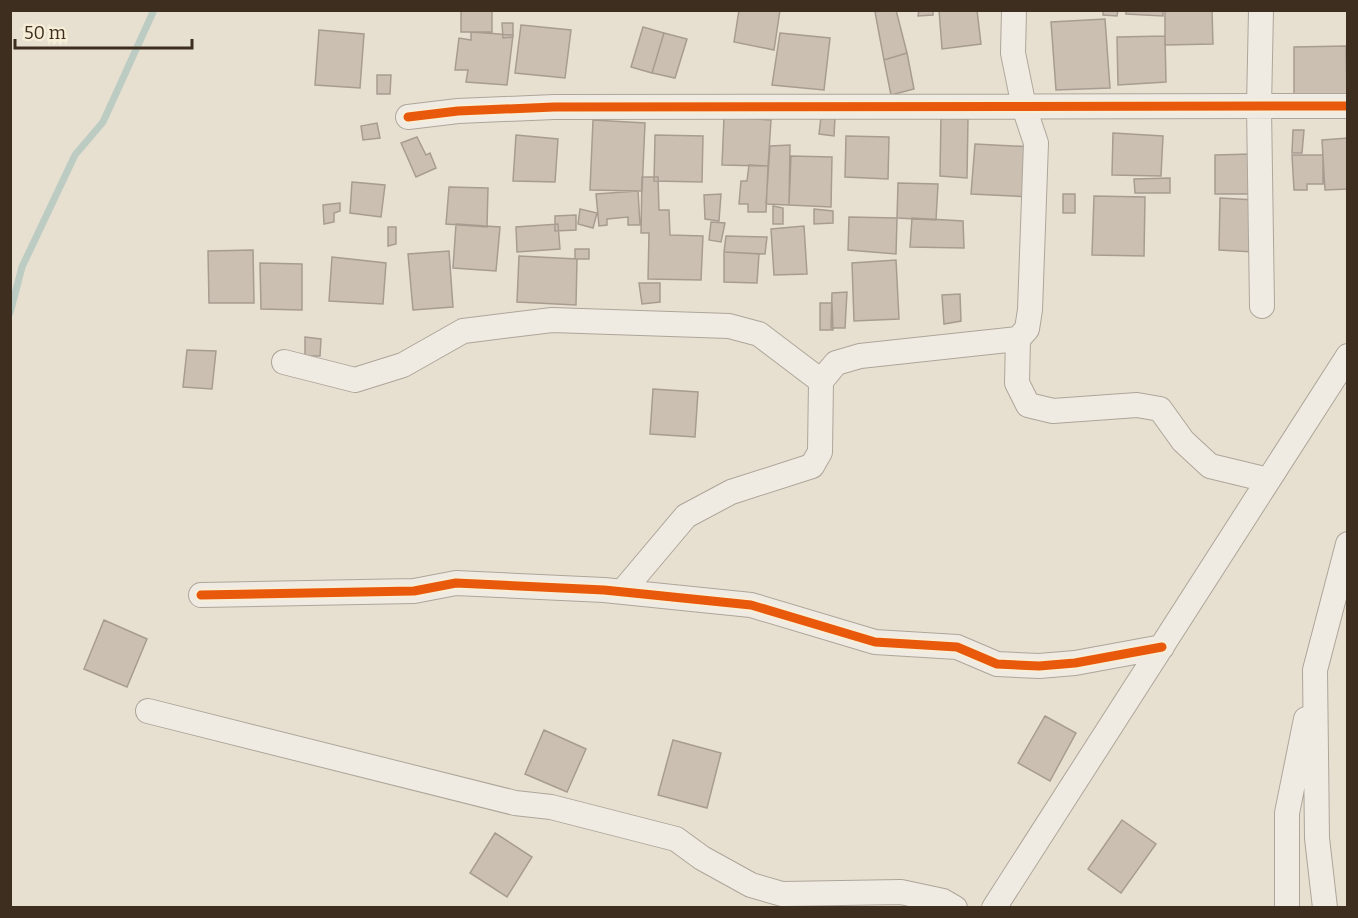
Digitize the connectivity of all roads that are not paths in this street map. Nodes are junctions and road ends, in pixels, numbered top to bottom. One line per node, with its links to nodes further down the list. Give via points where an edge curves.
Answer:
1 (1014, 10): 3 (street, via 1013,53)
2 (1261, 10): 5 (street)
3 (1024, 106): 5 (street); 6 (street, via 554,107); 8 (street, via 1036,143 1030,310 1027,329)
4 (1347, 106): 5 (street)
5 (1259, 107): 7 (street)
6 (408, 117)
7 (1262, 306)
8 (1018, 339): 11 (street, via 860,356 837,363); 12 (street, via 1017,383 1028,405 1053,411 1137,405 1160,409 1183,441 1210,466)
9 (1347, 356): 12 (street)
10 (284, 362): 11 (street, via 355,380 403,365 464,331 552,320 729,326 759,334)
11 (821, 381): 14 (street, via 820,452 812,466 731,492 686,516)
12 (1268, 480): 16 (street)
13 (1347, 544): 17 (street)
14 (622, 592): 15 (street, via 456,583 414,591); 16 (street, via 751,605 875,642 957,647 997,664 1075,663)
15 (201, 595)
16 (1162, 647): 20 (street)
17 (1316, 670): 21 (street, via 1287,813); 22 (street, via 1317,838)
18 (148, 711): 19 (street, via 515,803 550,807 676,838 702,858 751,885 782,894 901,892 943,901)
19 (955, 908)
20 (994, 908)
21 (1287, 908)
22 (1325, 908)

